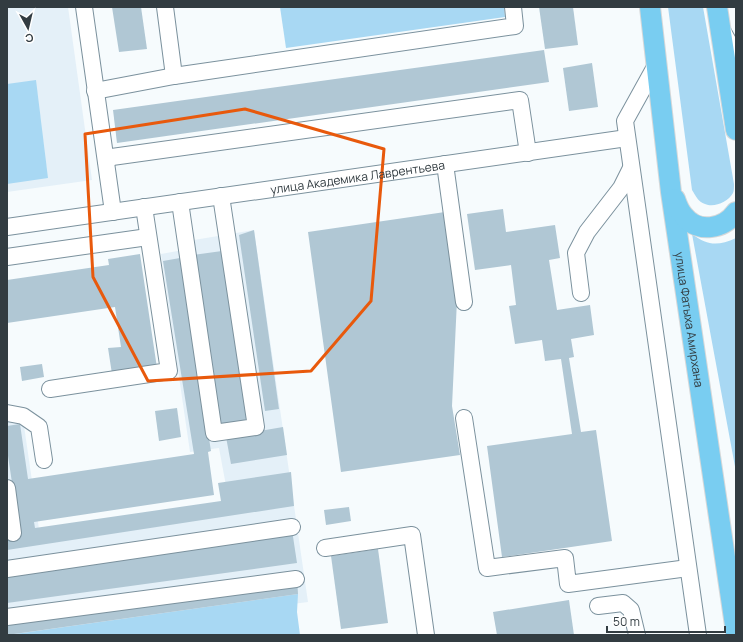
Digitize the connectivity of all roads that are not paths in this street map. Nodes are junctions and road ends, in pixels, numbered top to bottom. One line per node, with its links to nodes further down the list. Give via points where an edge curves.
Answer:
1 (84, 7): 9 (street)
2 (165, 7): 8 (street)
3 (513, 7): 8 (street, via 515,26)
4 (650, 7): 7 (main road, улица Фатыха Амирхана)
5 (718, 17): 6 (street); 10 (main road)
6 (736, 55)
7 (656, 65): 11 (street, via 625,121); 16 (main road, улица Фатыха Амирхана)
8 (174, 76): 9 (street)
9 (95, 91): 13 (street)
10 (736, 130)
11 (627, 138): 12 (street, улица Академика Лаврентьева); 15 (street)
12 (528, 153): 13 (street, via 520,100 112,157); 14 (street, улица Академика Лаврентьева)
13 (106, 161): 20 (street)
14 (445, 164): 17 (street, улица Академика Лаврентьева); 26 (street)
15 (631, 168): 25 (street, via 621,188 588,232 576,253); 35 (street)
16 (671, 192): 21 (main road, via 684,217 702,227 723,224); 40 (main road, улица Фатыха Амирхана)
17 (221, 196): 18 (street, улица Академика Лаврентьева); 18 (street, via 256,427 214,433)
18 (180, 202): 19 (street, улица Академика Лаврентьева)
19 (144, 207): 20 (street, улица Академика Лаврентьева); 23 (street)
20 (113, 212): 22 (street, улица Академика Лаврентьева)
21 (736, 212)
22 (7, 227)
23 (148, 237): 24 (street); 27 (street, via 169,371)
24 (7, 257)
25 (580, 293)
26 (464, 302)
27 (50, 389)
28 (7, 413): 30 (street, via 23,416 39,427)
29 (464, 418): 35 (street, via 487,568 565,558 568,584)
30 (44, 460)
31 (7, 488): 33 (street)
32 (292, 527): 36 (street)
33 (13, 533)
34 (325, 548): 41 (street, via 412,535)
35 (688, 568): 43 (street)
36 (7, 569)
37 (296, 580): 39 (street)
38 (598, 606): 42 (street, via 623,603 631,610)
39 (7, 618)
40 (736, 632)
41 (426, 635)
42 (637, 635)
43 (698, 635)

